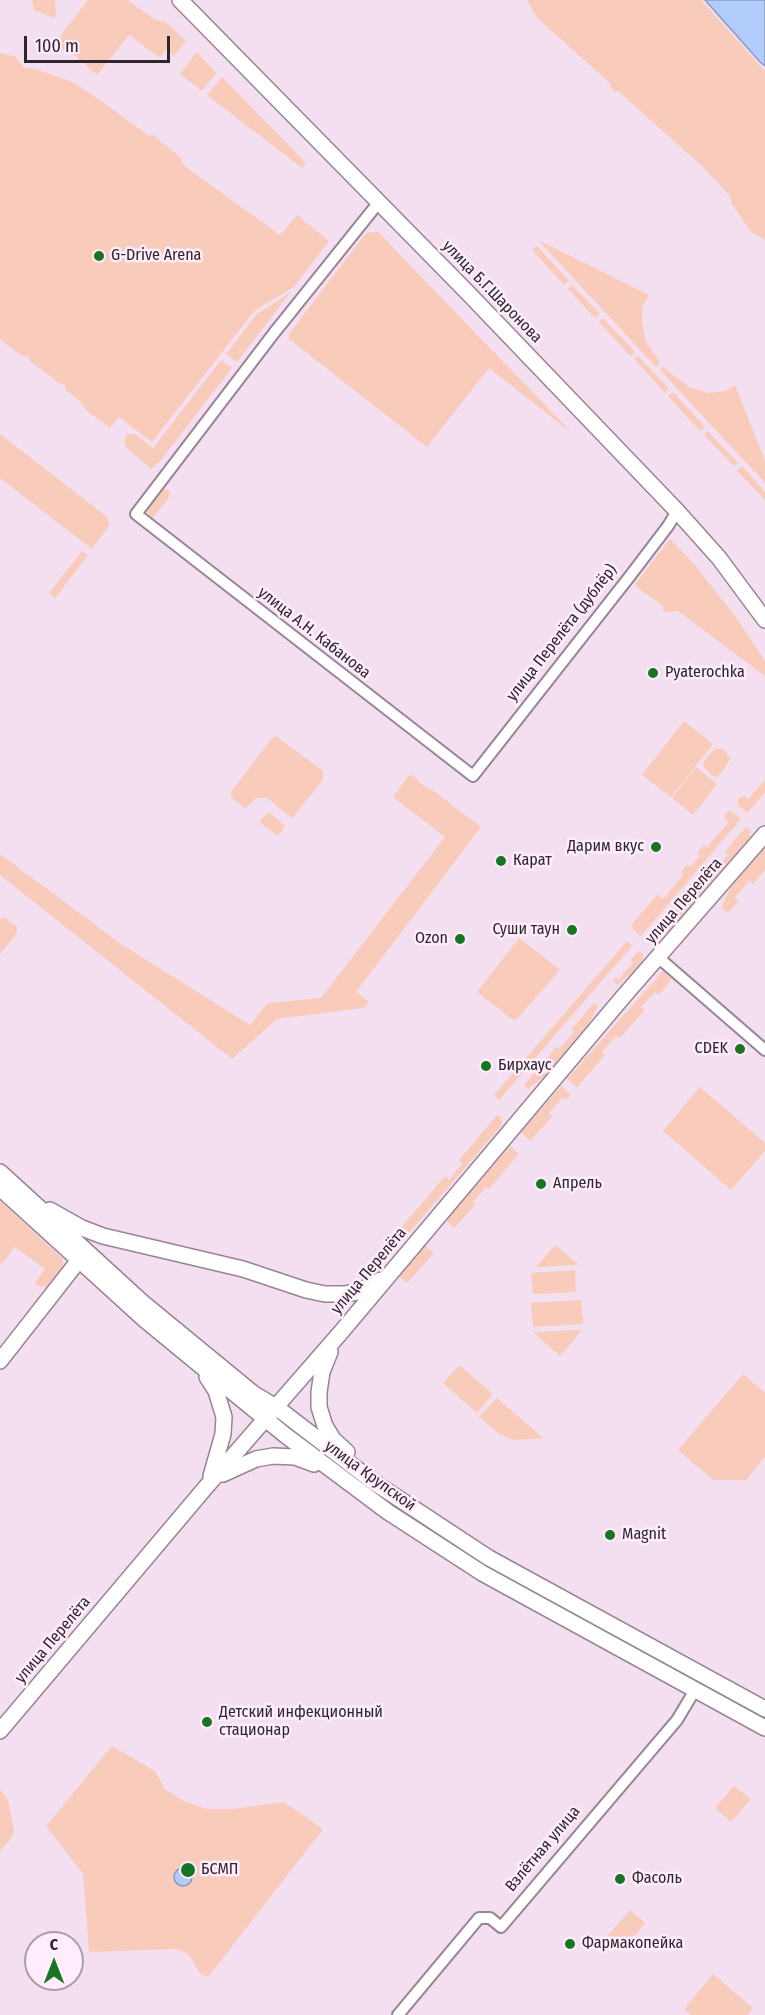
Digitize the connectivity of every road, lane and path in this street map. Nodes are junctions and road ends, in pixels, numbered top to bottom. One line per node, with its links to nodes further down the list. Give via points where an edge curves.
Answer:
1 (180, 0): 2 (main road, улица Б.Г.Шаронова)
2 (380, 202): 3 (main road, улица Б.Г.Шаронова); 5 (street, улица А.Н. Кабанова, via 136,513)
3 (677, 511): 4 (main road, улица Б.Г.Шаронова, via 719,558); 5 (street, улица Перелёта (дублёр))
4 (765, 620)
5 (473, 776)
6 (765, 834): 7 (main road, улица Перелёта)
7 (659, 958): 8 (street); 13 (main road, улица Перелёта)
8 (765, 1050)
9 (0, 1172): 10 (main road, улица Крупской)
10 (16, 1186): 13 (main road, via 54,1213 103,1236 243,1269 306,1290 345,1294); 17 (main road, улица Крупской)
11 (0, 1188): 12 (main road, улица Крупской)
12 (79, 1260): 15 (main road); 16 (main road, улица Крупской)
13 (388, 1276): 14 (main road, улица Перелёта)
14 (342, 1332): 17 (main road, улица Перелёта); 19 (main road, via 322,1372 319,1407 333,1439)
15 (0, 1360)
16 (199, 1364): 17 (main road, улица Крупской); 20 (main road, via 216,1391 224,1417 219,1453)
17 (271, 1413): 18 (main road, улица Крупской); 19 (main road, улица Крупской); 20 (main road, улица Перелёта)
18 (328, 1468): 20 (main road, via 295,1457 273,1456 238,1466); 22 (main road, улица Крупской, via 482,1573)
19 (375, 1483): 21 (main road, улица Крупской, via 489,1558)
20 (206, 1487): 25 (main road, улица Перелёта)
21 (703, 1674): 22 (main road, Взлётная улица); 23 (main road, улица Крупской)
22 (695, 1690): 24 (main road, улица Крупской); 26 (street, Взлётная улица, via 676,1720 501,1927 490,1918 479,1918)
23 (765, 1709)
24 (765, 1728)
25 (0, 1731)
26 (398, 2015)

